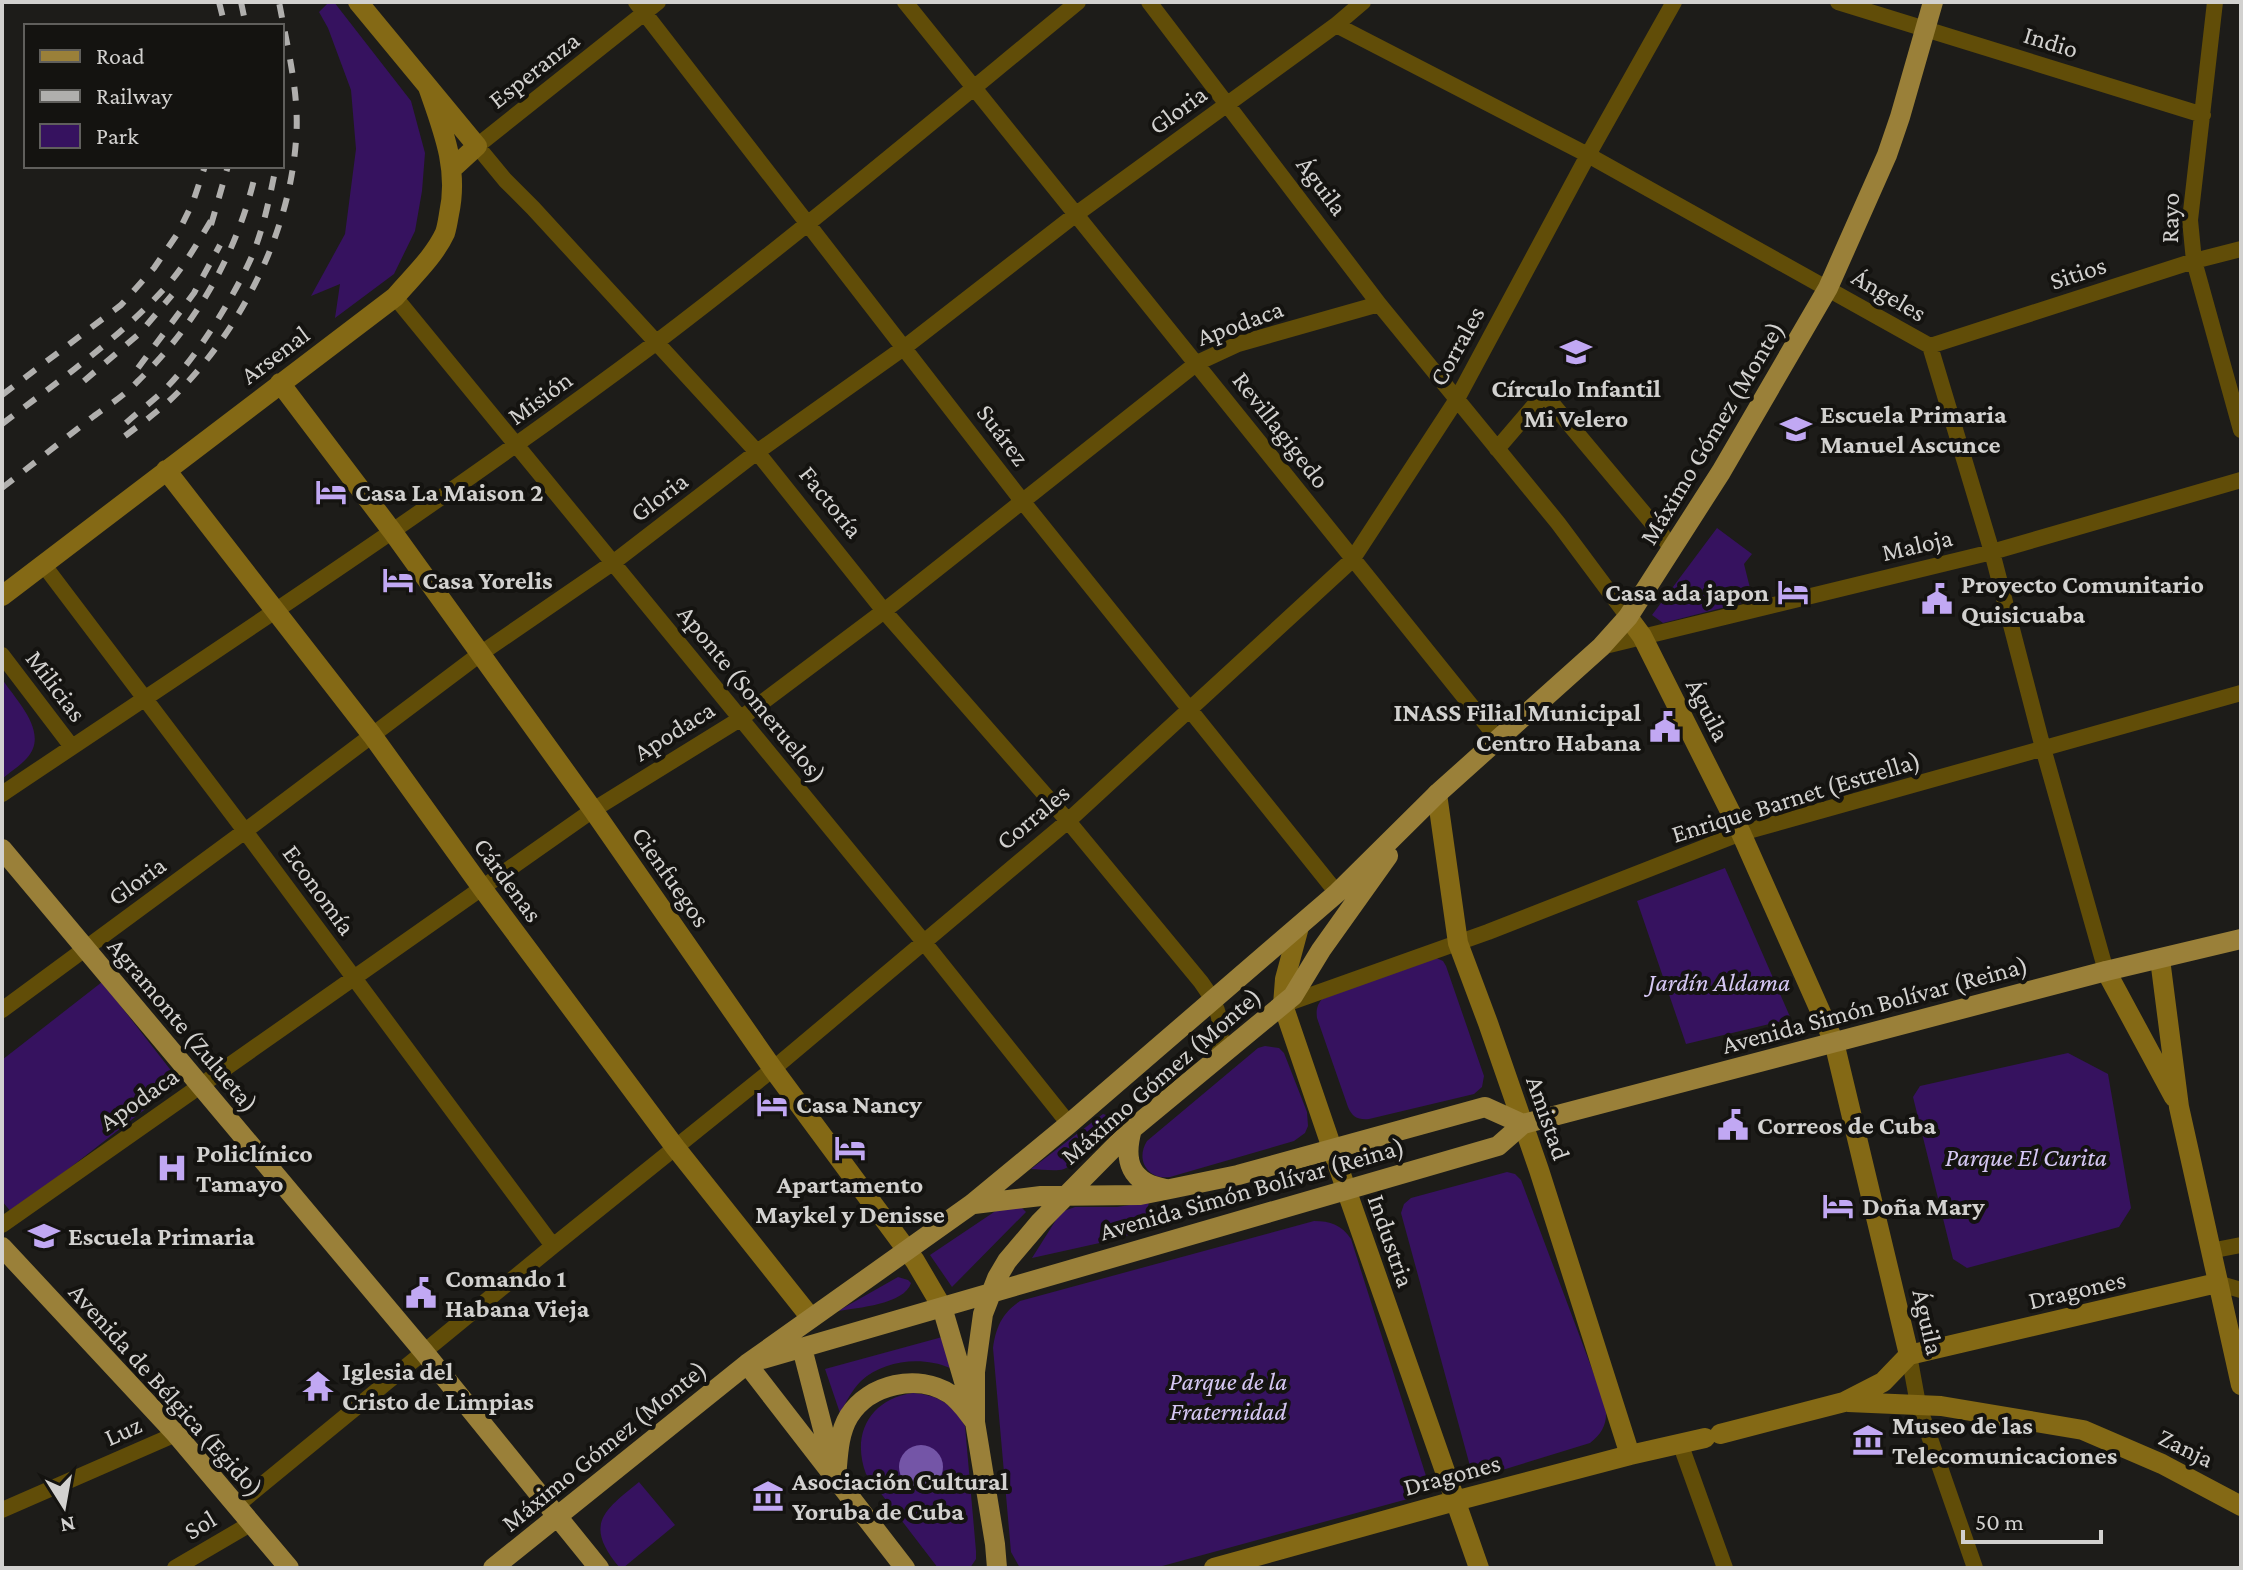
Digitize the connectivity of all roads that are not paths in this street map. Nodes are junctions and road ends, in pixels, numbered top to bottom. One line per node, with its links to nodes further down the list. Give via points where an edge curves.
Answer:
1 (358, 2): 15 (street, Factoría)
2 (658, 2): 12 (street, Esperanza)
3 (905, 2): 16 (street, Revillagigedo)
4 (1078, 2): 16 (street, Misión)
5 (1149, 2): 17 (street, Águila)
6 (1350, 2): 13 (street)
7 (1363, 2): 13 (street, Gloria)
8 (1674, 2): 20 (street, Corrales)
9 (1838, 2): 14 (street, Indio)
10 (1933, 2): 14 (main road, Máximo Gómez (Monte))
11 (2215, 2): 18 (street, Rayo)
12 (640, 8): 19 (street, Esperanza); 23 (street, Suárez)
13 (1339, 22): 17 (street, Gloria); 20 (street, Ángeles)
14 (1925, 27): 18 (street, Indio); 26 (main road, Máximo Gómez (Monte), via 1887,155)
15 (428, 87): 19 (street, Factoría); 21 (street, Arsenal)
16 (974, 88): 22 (street, Revillagigedo); 23 (street, Misión)
17 (1227, 104): 22 (street, Gloria); 28 (street, Águila)
18 (2203, 115): 25 (street, Rayo, via 2190,220)
19 (477, 146): 21 (street); 29 (street, Factoría)
20 (1588, 155): 26 (street, Ángeles); 34 (street, Corrales)
21 (453, 168): 27 (street, Arsenal, via 445,232)
22 (1075, 215): 31 (street, Gloria); 32 (street, Revillagigedo)
23 (809, 223): 29 (street, Misión); 31 (street, Suárez)
24 (2241, 249): 25 (street, Sitios)
25 (2194, 261): 30 (street, Sitios); 35 (street, Rayo)
26 (1828, 288): 30 (street, Ángeles); 43 (main road, Máximo Gómez (Monte))
27 (395, 297): 33 (street, Arsenal); 36 (street, Aponte (Someruelos))
28 (1379, 304): 32 (street, Apodaca, via 1238,344); 34 (street, Águila)
29 (656, 343): 36 (street, Misión); 38 (street, Factoría)
30 (1930, 346): 44 (street, Ángeles)
31 (905, 347): 38 (street, Gloria); 41 (street, Suárez)
32 (1197, 363): 41 (street, Apodaca); 45 (street, Revillagigedo)
33 (280, 383): 39 (street, Arsenal); 42 (street, Cienfuegos)
34 (1457, 399): 37 (street, Águila); 45 (street, Corrales)
35 (2241, 430)
36 (515, 446): 42 (street, Misión); 46 (street, Aponte (Someruelos))
37 (1497, 449): 43 (street, via 1544,394); 51 (street, Águila)
38 (757, 452): 46 (street, Gloria); 50 (street, Factoría)
39 (166, 470): 47 (street, Arsenal); 49 (street, Cárdenas)
40 (2241, 480): 44 (street, Maloja)
41 (1023, 502): 50 (street, Apodaca); 58 (street, Suárez)
42 (392, 531): 49 (street, Misión); 54 (street, Cienfuegos)
43 (1672, 551): 51 (main road, Máximo Gómez (Monte))
44 (1992, 552): 52 (street, Maloja); 63 (street, Ángeles)
45 (1352, 560): 58 (street, Corrales); 61 (street, Revillagigedo)
46 (614, 562): 54 (street, Gloria); 59 (street, Aponte (Someruelos))
47 (43, 564): 48 (street, Arsenal); 57 (street, Economía)
48 (2, 596)
49 (277, 610): 57 (street, Misión); 60 (street, Cárdenas)
50 (884, 611): 59 (street, Apodaca); 68 (street, Factoría)
51 (1628, 617): 52 (street, Águila); 53 (main road, Máximo Gómez (Monte))
52 (1642, 636): 53 (street, Maloja); 70 (street, Águila)
53 (1601, 647): 61 (main road, Máximo Gómez (Monte))
54 (480, 654): 60 (street, Gloria); 66 (street, Cienfuegos)
55 (2, 655): 62 (street, Milicias)
56 (2241, 693): 63 (street, Enrique Barnet (Estrella))
57 (145, 699): 62 (street, Misión); 69 (street, Economía)
58 (1189, 710): 68 (street, Corrales); 73 (street, Suárez)
59 (740, 719): 66 (street, Apodaca); 76 (street, Aponte (Someruelos))
60 (372, 735): 69 (street, Gloria); 72 (street, Cárdenas)
61 (1498, 739): 65 (main road, Máximo Gómez (Monte))
62 (72, 747): 64 (street, Misión)
63 (2043, 748): 70 (street, Enrique Barnet (Estrella)); 80 (street, Ángeles)
64 (2, 794)
65 (1437, 794): 67 (main road, Máximo Gómez (Monte)); 77 (street, Amistad)
66 (593, 810): 72 (street, Apodaca); 87 (street, Cienfuegos)
67 (1418, 814): 73 (main road, Máximo Gómez (Monte)); 83 (main road, Máximo Gómez (Monte))
68 (1068, 821): 76 (street, Corrales); 82 (street, Factoría)
69 (245, 831): 78 (street, Gloria); 81 (street, Economía)
70 (1741, 833): 77 (street, Enrique Barnet (Estrella)); 85 (street, Águila)
71 (2, 849): 78 (main road, Agramonte (Zulueta))
72 (482, 888): 81 (street, Apodaca); 93 (street, Cárdenas)
73 (1337, 893): 74 (main road, Máximo Gómez (Monte))
74 (1299, 927): 82 (main road, Máximo Gómez (Monte)); 83 (street, Industria)
75 (2241, 939): 79 (main road, Avenida Simón Bolívar (Reina))
76 (923, 941): 87 (street, Corrales); 90 (street, Aponte (Someruelos))
77 (1458, 943): 83 (street, Enrique Barnet (Estrella)); 91 (street, Amistad)
78 (85, 949): 84 (street, Gloria); 88 (main road, Agramonte (Zulueta))
79 (2160, 959): 80 (main road, Avenida Simón Bolívar (Reina)); 89 (street)
80 (2106, 971): 85 (main road, Avenida Simón Bolívar (Reina)); 89 (street)
81 (354, 978): 88 (street, Apodaca); 101 (street, Economía)
82 (1214, 1000): 86 (street, Factoría, via 1222,1032); 90 (main road, Máximo Gómez (Monte))
83 (1283, 1005): 86 (main road, Máximo Gómez (Monte)); 94 (street, Industria)
84 (2, 1010)
85 (1834, 1042): 91 (main road, Avenida Simón Bolívar (Reina)); 112 (street, Águila)
86 (1219, 1058): 92 (main road, Máximo Gómez (Monte))
87 (773, 1069): 93 (street, Corrales); 103 (street, Cienfuegos)
88 (199, 1086): 99 (street, Apodaca); 111 (main road, Agramonte (Zulueta))
89 (2179, 1107): 104 (street)
90 (1069, 1124): 98 (main road, Máximo Gómez (Monte))
91 (1523, 1124): 94 (main road, Avenida Simón Bolívar (Reina), via 1485,1107); 96 (main road, Avenida Simón Bolívar (Reina), via 1498,1146); 120 (street, Amistad)
92 (1132, 1129): 95 (main road, via 1127,1156 1132,1170 1153,1186); 97 (main road, Máximo Gómez (Monte))
93 (675, 1147): 101 (street, Corrales); 109 (street, Cárdenas)
94 (1332, 1149): 95 (main road, Avenida Simón Bolívar (Reina)); 96 (street, Industria)
95 (1170, 1189): 97 (main road, Avenida Simón Bolívar (Reina), via 1140,1195)
96 (1346, 1189): 107 (main road, Avenida Simón Bolívar (Reina)); 123 (street, Industria)
97 (1063, 1196): 98 (main road, Avenida Simón Bolívar (Reina)); 107 (main road, Máximo Gómez (Monte), via 1007,1261)
98 (972, 1204): 103 (main road, Máximo Gómez (Monte))
99 (2, 1225)
100 (2241, 1245): 104 (street)
101 (553, 1246): 111 (street, Corrales)
102 (2, 1247): 118 (main road, Avenida de Bélgica (Egido))
103 (907, 1251): 108 (street, Cienfuegos); 109 (main road, Máximo Gómez (Monte))
104 (2210, 1251): 105 (street)
105 (2217, 1283): 106 (street, Dragones); 112 (street, Dragones); 114 (street)
106 (2241, 1290)
107 (989, 1293): 108 (main road, Máximo Gómez (Monte)); 117 (main road, via 978,1340)
108 (942, 1307): 110 (main road, Máximo Gómez (Monte)); 117 (main road, Cienfuegos)
109 (811, 1318): 110 (main road); 113 (main road, Máximo Gómez (Monte))
110 (802, 1348): 113 (main road, Máximo Gómez (Monte)); 121 (main road)
111 (424, 1352): 124 (street, Corrales); 127 (main road, Agramonte (Zulueta))
112 (1909, 1355): 115 (street, Dragones, via 1883,1382); 116 (street, Águila)
113 (747, 1364): 121 (main road); 122 (main road, Máximo Gómez (Monte))
114 (2241, 1385)
115 (1844, 1402): 116 (street, Dragones); 119 (street, Dragones)
116 (1918, 1404): 125 (street, Zanja, via 2083,1430); 142 (street, Águila)
117 (975, 1422): 121 (main road, via 940,1389 913,1383 875,1391 848,1417); 129 (main road)
118 (176, 1434): 124 (main road, Avenida de Bélgica (Egido)); 126 (street, Luz)
119 (1680, 1443): 120 (street, Dragones); 141 (street)
120 (1630, 1455): 123 (street, Dragones)
121 (836, 1478): 135 (main road)
122 (589, 1492): 127 (main road, Máximo Gómez (Monte)); 130 (main road, via 582,1515)
123 (1455, 1501): 139 (street, Dragones); 140 (street, Industria)
124 (236, 1506): 128 (main road, Avenida de Bélgica (Egido))
125 (2241, 1506)
126 (2, 1510)
127 (557, 1518): 130 (main road, Agramonte (Zulueta)); 133 (main road, Máximo Gómez (Monte))
128 (250, 1524): 131 (street, Sol); 132 (main road, Avenida de Bélgica (Egido))
129 (995, 1544): 136 (main road); 137 (main road); 138 (main road)
130 (582, 1548): 134 (main road, Agramonte (Zulueta))
131 (175, 1568)
132 (289, 1568)
133 (493, 1568)
134 (599, 1568)
135 (905, 1568)
136 (983, 1568)
137 (997, 1568)
138 (1006, 1568)
139 (1214, 1568)
140 (1479, 1568)
141 (1725, 1568)
142 (1975, 1568)

